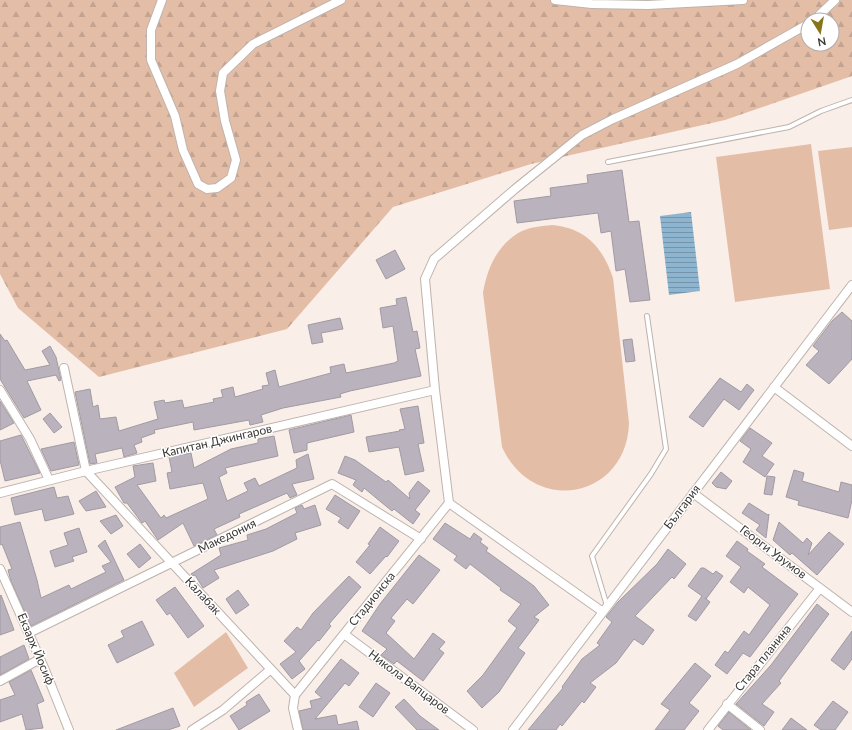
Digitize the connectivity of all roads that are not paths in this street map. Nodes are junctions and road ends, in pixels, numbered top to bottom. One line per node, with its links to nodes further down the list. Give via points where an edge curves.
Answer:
1 (162, 0): 2 (street, via 151,30 151,60 175,116 183,150 198,184 207,189 217,188 231,178 236,160 225,122 220,91 223,73 253,44)
2 (342, 0)
3 (554, 0): 4 (street, via 648,5)
4 (743, 0)
5 (835, 0): 6 (street)
6 (822, 12)
7 (800, 29): 17 (street, via 737,64 582,135 434,259 425,279)
8 (852, 100): 9 (lane, via 821,111 789,127)
9 (608, 162)
10 (852, 285): 11 (street, България)
11 (845, 295): 12 (street); 15 (street, България)
12 (852, 301)
13 (647, 316): 28 (lane, via 666,449 592,556)
14 (64, 368): 19 (street)
15 (774, 387): 18 (street); 22 (street, България)
16 (0, 390): 20 (street, via 30,439)
17 (435, 390): 19 (street, Капитан Джингаров); 23 (street)
18 (852, 446)
19 (86, 471): 20 (street, Капитан Джингаров); 25 (street, Калабак)
20 (49, 480): 21 (street, Капитан Джингаров)
21 (0, 493)
22 (693, 493): 27 (street, Георги Урумов); 28 (street, България)
23 (449, 503): 24 (street, Стадионска); 28 (street)
24 (421, 539): 25 (street, Македония, via 332,484); 31 (street, Стадионска)
25 (172, 563): 30 (street, Македония); 33 (street, Калабак)
26 (0, 569): 30 (street, Екзарх Йосиф)
27 (820, 588): 29 (street, Георги Урумов); 36 (street, Стара планина)
28 (605, 609): 41 (street, България)
29 (852, 612)
30 (29, 633): 32 (street, Екзарх Йосиф)
31 (344, 634): 35 (street, Стадионска); 40 (street, Никола Вапцаров)
32 (40, 658): 34 (street); 37 (street, Екзарх Йосиф)
33 (271, 670): 35 (street, Калабак); 38 (street, via 223,710)
34 (0, 681)
35 (295, 695): 39 (street, via 293,708)
36 (727, 704): 42 (street, Стара планина); 43 (street)
37 (69, 730)
38 (192, 730)
39 (298, 730)
40 (473, 730)
41 (513, 730)
42 (708, 730)
43 (760, 730)

